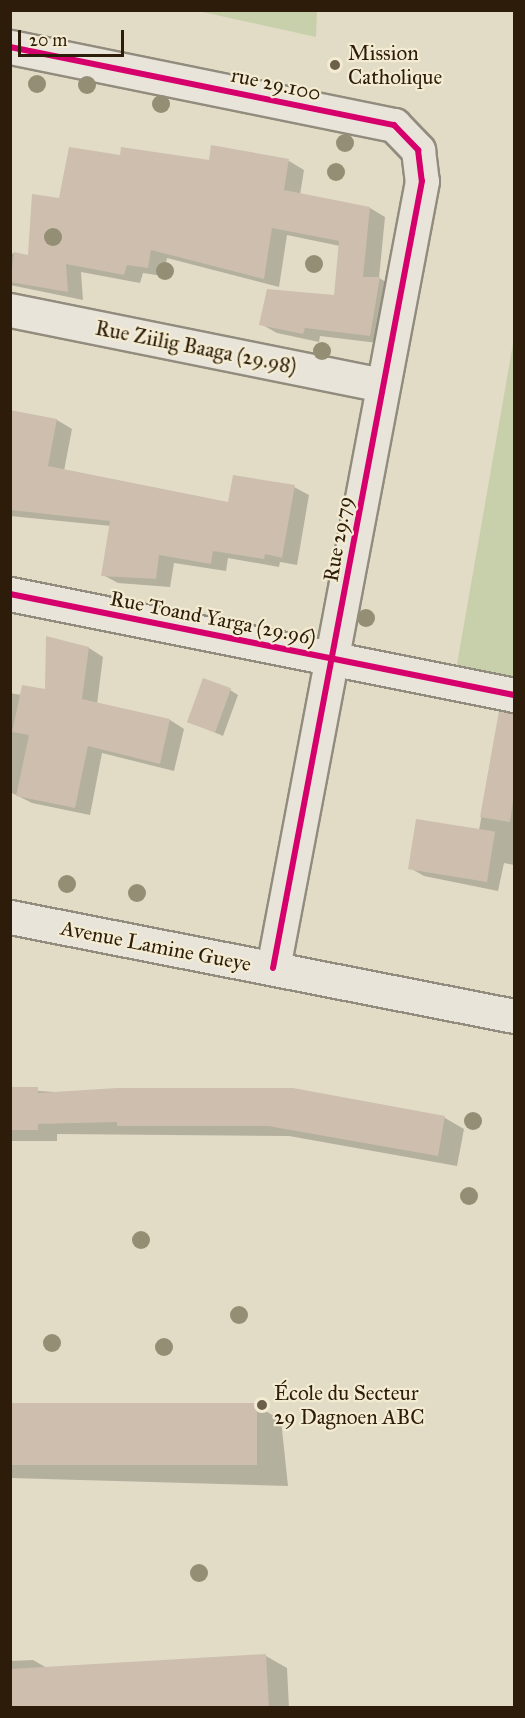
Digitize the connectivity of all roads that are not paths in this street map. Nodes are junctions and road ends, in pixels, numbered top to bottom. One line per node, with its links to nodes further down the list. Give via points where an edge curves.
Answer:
1 (10, 47): 2 (street, rue 29.100, via 394,125)
2 (418, 150): 4 (street, Rue 29.79, via 422,181)
3 (10, 310): 4 (street, Rue Ziilig Baaga (29.98))
4 (381, 385): 6 (street, Rue 29.79)
5 (10, 594): 6 (street, Rue Toand Yarga (29.96))
6 (334, 659): 7 (street, Rue Toand Yarga (29.96)); 9 (street, Rue 29.79)
7 (514, 695)
8 (10, 917): 9 (street, Avenue Lamine Gueye)
9 (273, 968): 10 (street, Avenue Lamine Gueye)
10 (514, 1016)

